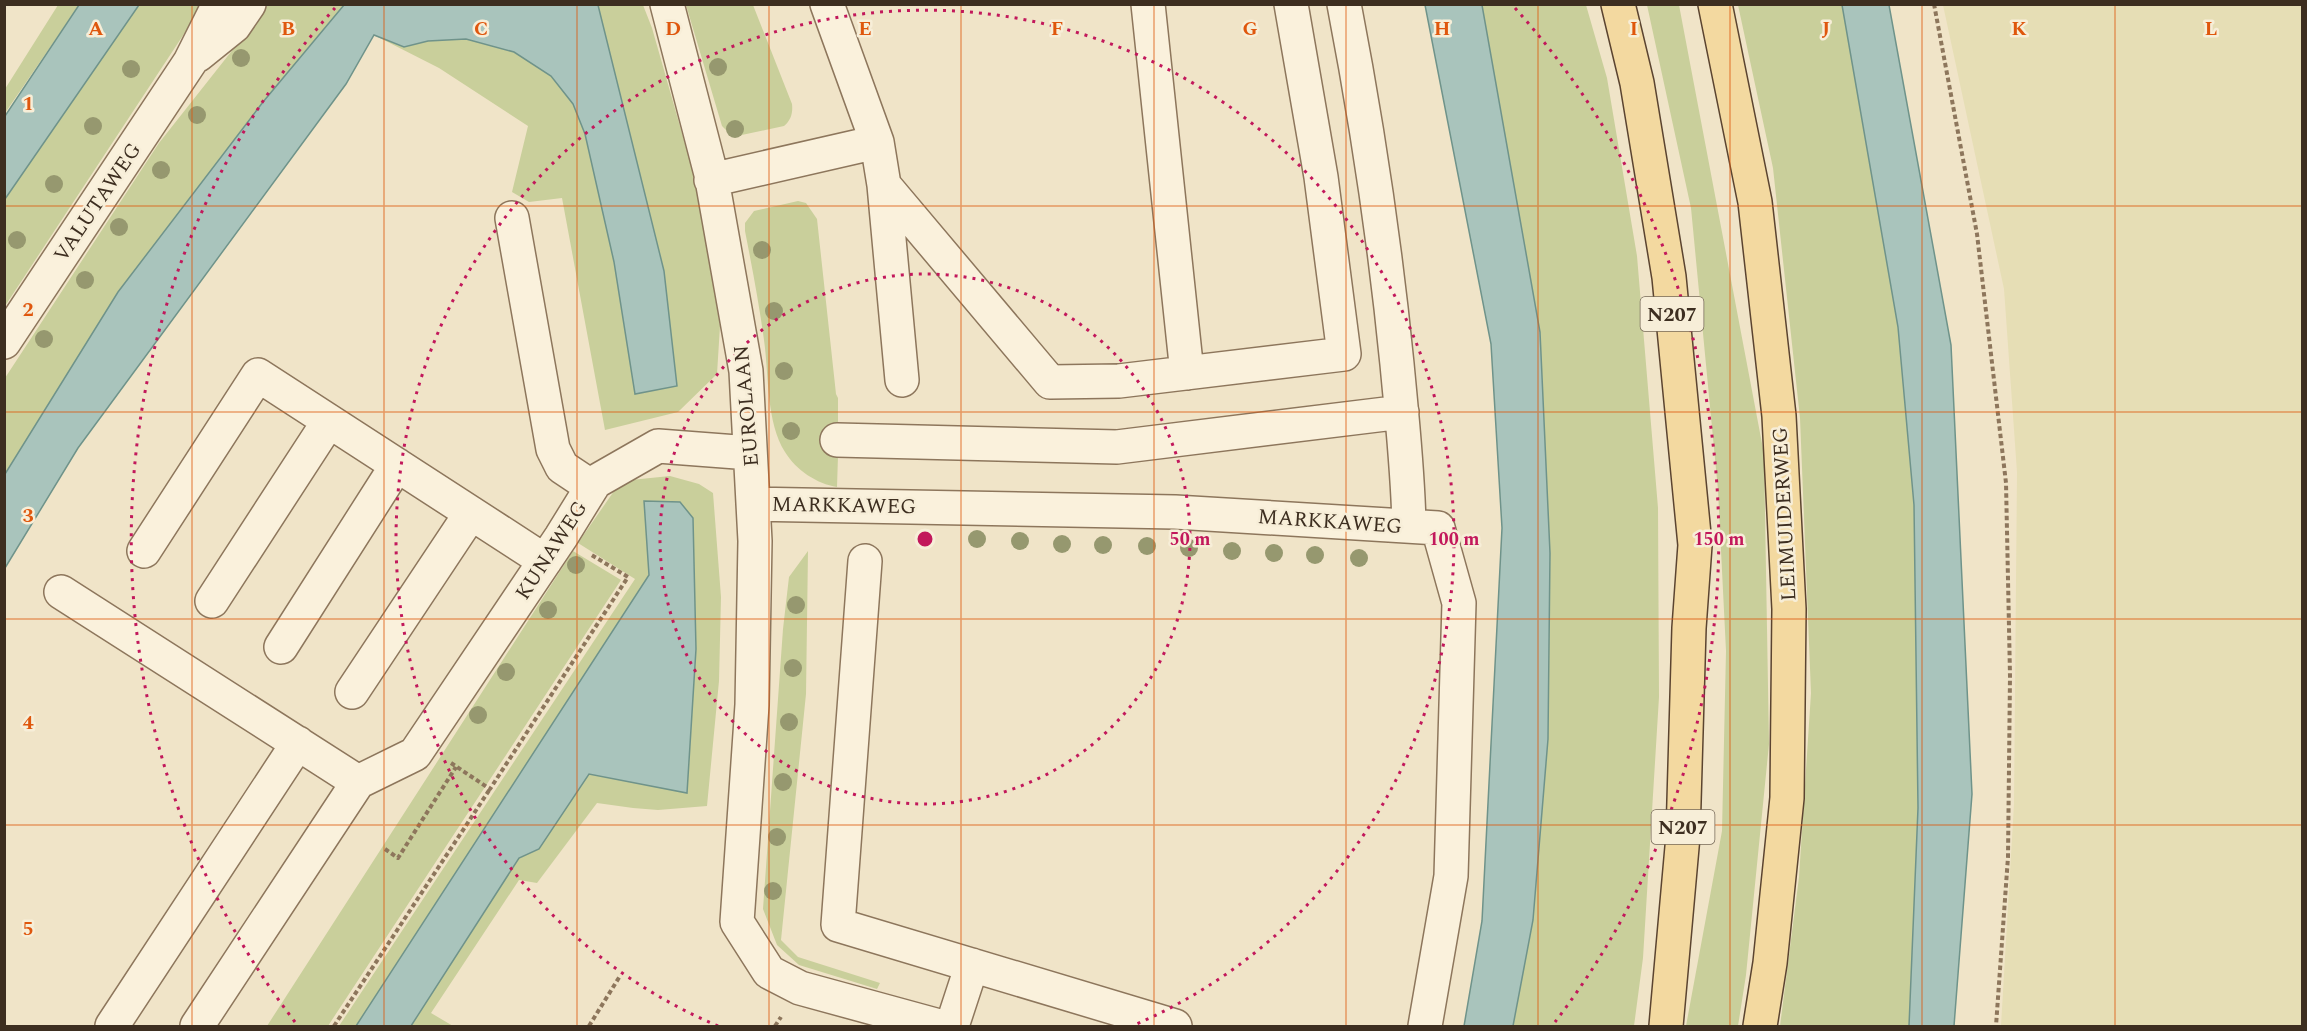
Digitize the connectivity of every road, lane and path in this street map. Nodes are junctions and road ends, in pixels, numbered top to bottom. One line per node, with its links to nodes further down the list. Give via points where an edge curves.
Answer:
1 (219, 4): 11 (street, VALUTAWEG)
2 (249, 4): 11 (street, VALUTAWEG, via 234,26)
3 (667, 4): 13 (street, EUROLAAN)
4 (827, 4): 12 (street)
5 (1148, 4): 17 (street)
6 (1291, 4): 17 (street, via 1321,177 1344,354)
7 (1344, 4): 19 (street, via 1377,196)
8 (1618, 4): 51 (main road, N207, via 1637,83 1669,277 1695,545 1683,836)
9 (1715, 4): 52 (main road, LEIMUIDERWEG, via 1755,202 1779,416 1789,609 1787,798)
10 (1934, 4): 53 (path, via 1977,234 2006,483 2008,857)
11 (190, 62): 16 (street, VALUTAWEG)
12 (877, 142): 13 (street); 14 (street)
13 (711, 180): 22 (street, EUROLAAN, via 746,371)
14 (884, 185): 17 (street, via 1050,382 1119,381); 18 (street)
15 (512, 218): 24 (street, via 553,449 562,467)
16 (4, 342)
17 (1187, 373)
18 (902, 380)
19 (1402, 412): 21 (street, via 1117,447); 27 (street)
20 (329, 421): 23 (street); 29 (street, via 258,375); 32 (street)
21 (837, 440)
22 (750, 453): 24 (street, KUNAWEG, via 658,446); 25 (street, EUROLAAN)
23 (397, 465): 26 (street); 33 (street)
24 (592, 487): 28 (street, KUNAWEG)
25 (753, 504): 27 (street, MARKKAWEG, via 1175,512); 47 (street, EUROLAAN, via 752,705 737,922 769,972 800,988)
26 (471, 513): 28 (street); 34 (street)
27 (1409, 526): 50 (street, MARKKAWEG, via 1438,528 1459,603 1451,876)
28 (553, 549): 36 (street, KUNAWEG); 39 (path, via 628,577)
29 (144, 551)
30 (865, 561): 41 (street, via 837,925)
31 (61, 592): 35 (street)
32 (212, 601)
33 (280, 647)
34 (352, 692)
35 (298, 743): 38 (street); 43 (street)
36 (419, 749): 37 (path); 38 (street)
37 (456, 766): 39 (path); 40 (path, via 398,858)
38 (358, 782): 44 (street)
39 (490, 789): 45 (path)
40 (385, 849)
41 (972, 966): 48 (street); 49 (street)
42 (620, 976): 46 (path)
43 (112, 1026)
44 (197, 1026)
45 (334, 1026)
46 (589, 1026)
47 (939, 1026)
48 (952, 1026)
49 (1175, 1026)
50 (1425, 1026)
51 (1666, 1026)
52 (1760, 1026)
53 (1996, 1026)

